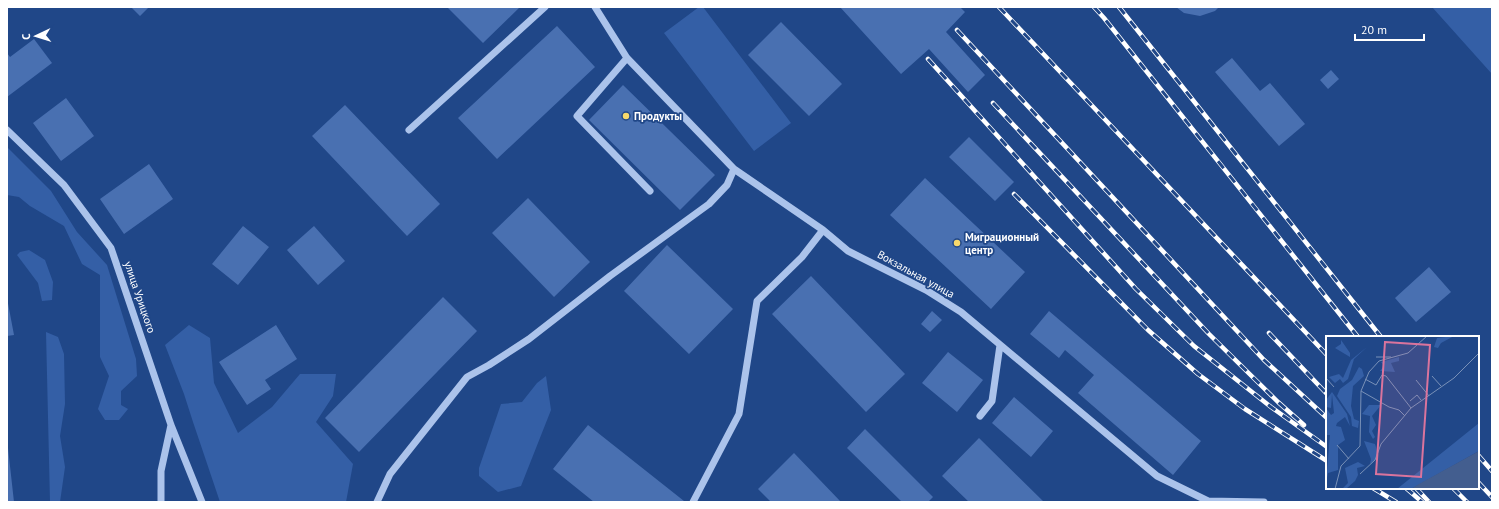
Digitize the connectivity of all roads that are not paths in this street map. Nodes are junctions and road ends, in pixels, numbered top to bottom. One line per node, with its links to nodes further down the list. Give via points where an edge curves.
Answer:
1 (545, 7): 5 (street)
2 (595, 7): 3 (street, Вокзальная улица)
3 (627, 58): 6 (street, Вокзальная улица); 7 (street, via 576,116)
4 (7, 130): 11 (street, улица Урицкого, via 64,185 111,248)
5 (409, 130)
6 (734, 169): 8 (street, Вокзальная улица); 14 (street, via 727,185 709,204 529,339 467,377 390,474)
7 (650, 191)
8 (823, 230): 9 (street, Вокзальная улица, via 848,250 926,290 961,312); 15 (street, via 802,257 757,300 739,414)
9 (1000, 345): 10 (street, via 992,400); 16 (street, Вокзальная улица, via 1157,476 1208,501)
10 (980, 416)
11 (171, 425): 12 (street, via 161,471); 13 (street, улица Урицкого)
12 (161, 502)
13 (202, 502)
14 (377, 502)
15 (693, 502)
16 (1264, 502)

